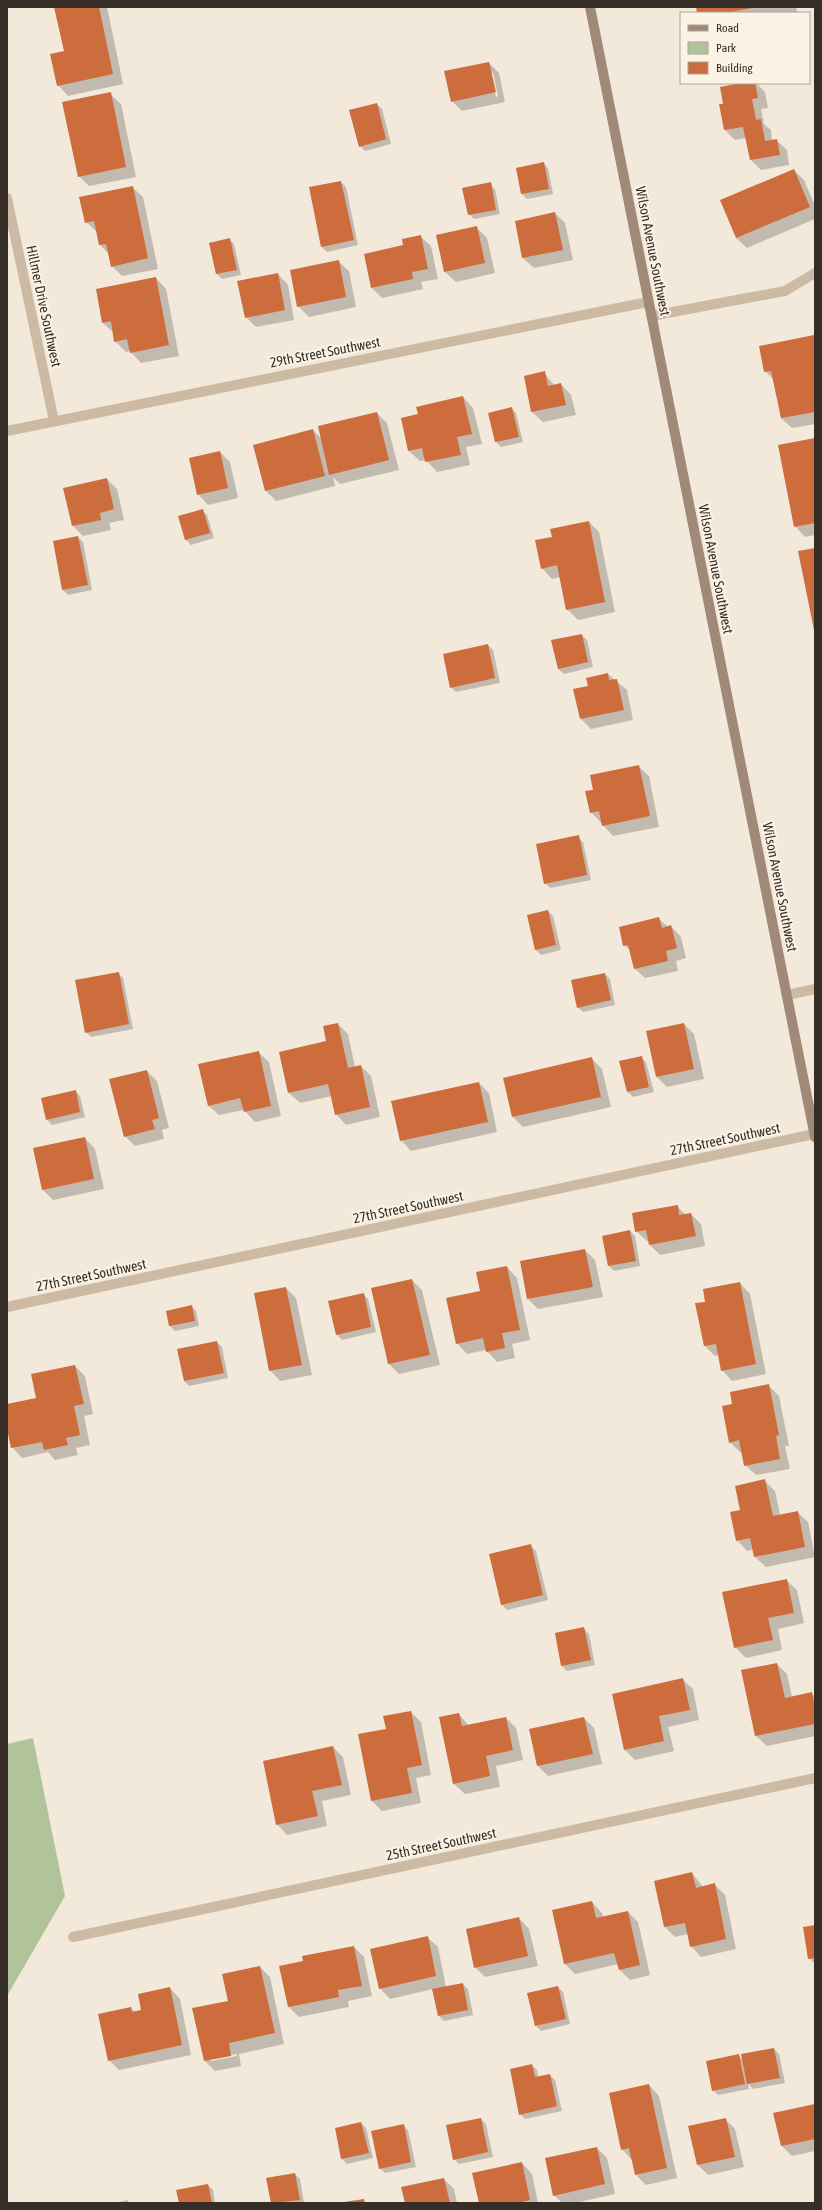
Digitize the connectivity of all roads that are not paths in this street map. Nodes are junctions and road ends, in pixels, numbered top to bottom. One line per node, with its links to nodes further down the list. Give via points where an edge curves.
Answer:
1 (590, 7): 4 (main road, Wilson Avenue Southwest)
2 (7, 198): 6 (street, Hillmer Drive Southwest)
3 (815, 273): 5 (street, via 785,291)
4 (648, 302): 5 (main road, Wilson Avenue Southwest); 6 (street, 29th Street Southwest)
5 (652, 316): 9 (main road, Wilson Avenue Southwest)
6 (54, 421): 7 (street, 29th Street Southwest)
7 (7, 432)
8 (815, 989): 9 (street)
9 (787, 995): 10 (main road, Wilson Avenue Southwest)
10 (815, 1136): 11 (street, 27th Street Southwest)
11 (7, 1307)
12 (815, 1778): 13 (street, 25th Street Southwest)
13 (73, 1937)

